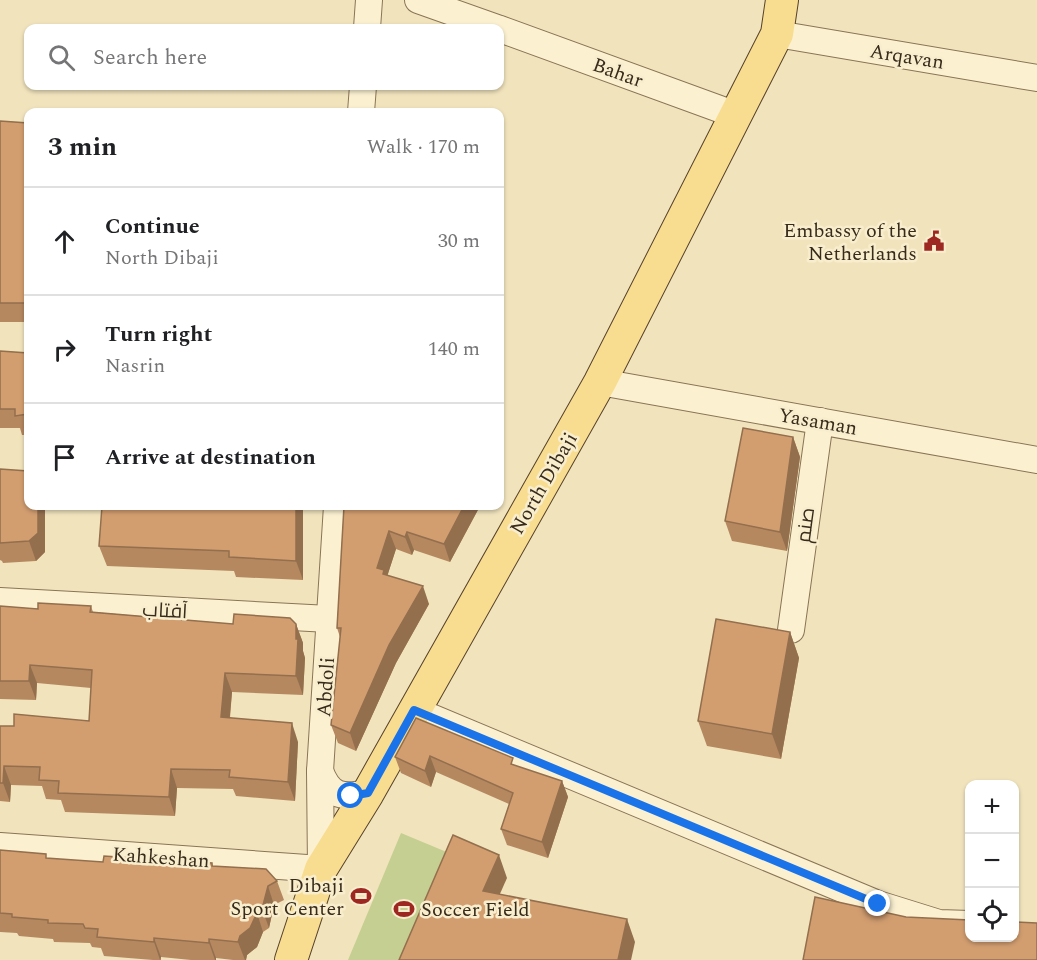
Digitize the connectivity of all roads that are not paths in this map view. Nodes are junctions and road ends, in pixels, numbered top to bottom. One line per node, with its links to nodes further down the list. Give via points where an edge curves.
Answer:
1 (369, 0): 4 (street)
2 (418, 0): 5 (street, Bahar)
3 (782, 0): 7 (main road, North Dibaji)
4 (367, 24)
5 (484, 24)
6 (504, 31): 11 (street, Bahar)
7 (777, 34): 8 (street, Arqavan); 11 (main road, North Dibaji)
8 (1037, 78)
9 (363, 90): 10 (street)
10 (362, 108)
11 (736, 115): 12 (main road, North Dibaji)
12 (600, 382): 13 (street, Yasaman); 19 (main road, North Dibaji)
13 (820, 421): 14 (street, Yasaman); 18 (street, صنم)
14 (1037, 460)
15 (337, 510): 17 (street, Abdoli)
16 (0, 601): 17 (street, آفتاب)
17 (330, 619): 20 (street, Abdoli)
18 (791, 630)
19 (414, 710): 21 (main road, North Dibaji); 24 (street, via 878,904 939,923)
20 (320, 771): 21 (street, via 326,785 339,795); 23 (street, Abdoli)
21 (368, 793): 23 (main road, North Dibaji)
22 (0, 846): 23 (street, Kahkeshan)
23 (321, 869): 25 (main road, North Dibaji)
24 (965, 924)
25 (291, 960)

